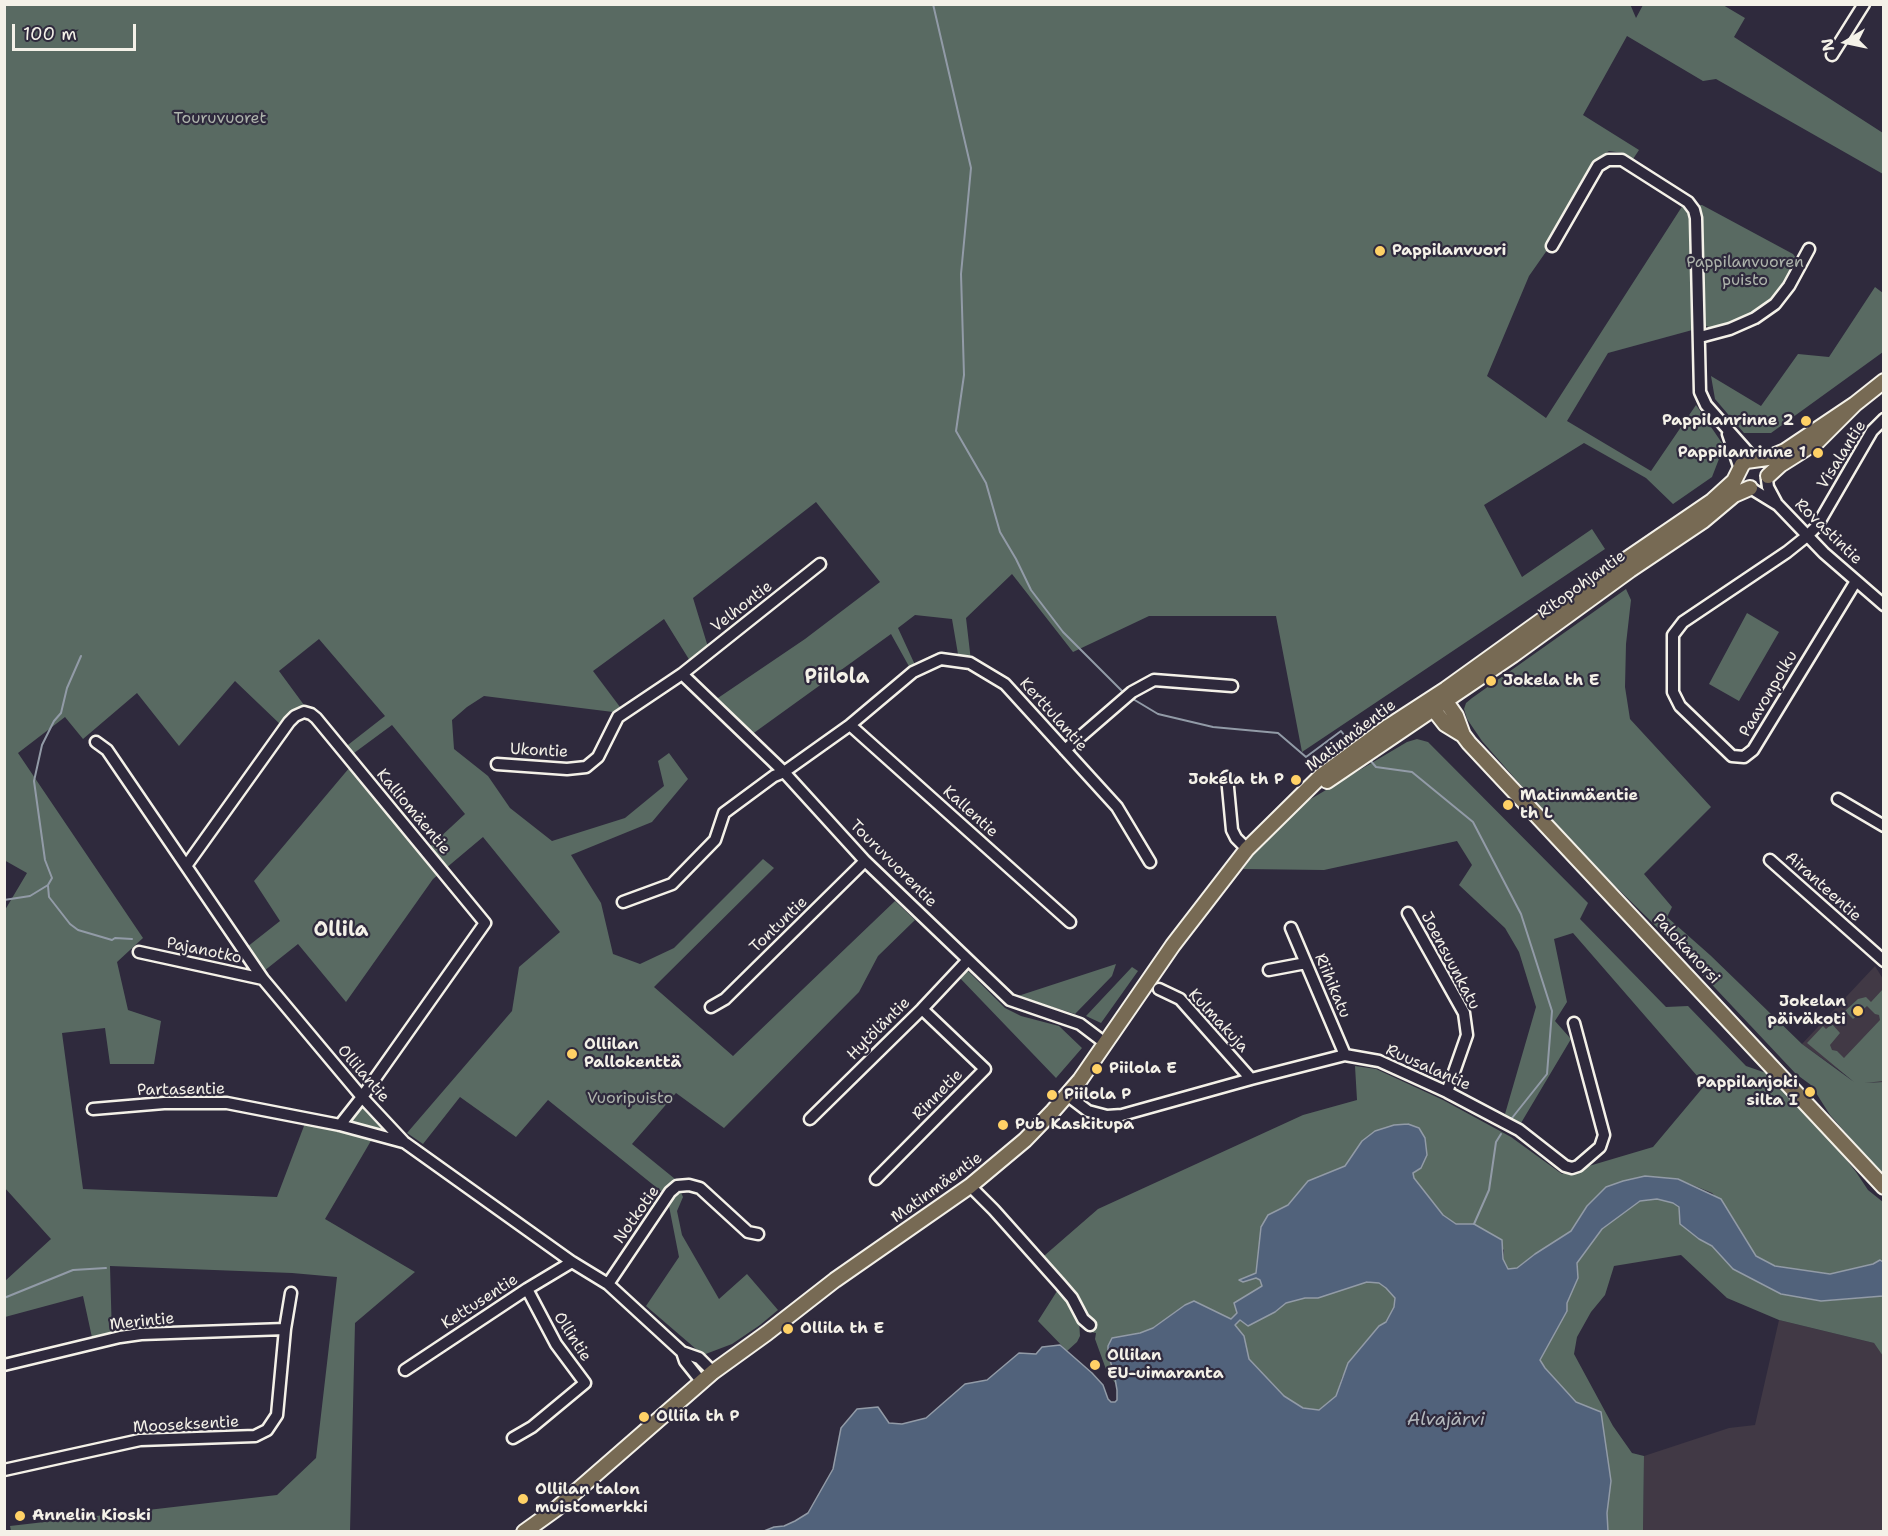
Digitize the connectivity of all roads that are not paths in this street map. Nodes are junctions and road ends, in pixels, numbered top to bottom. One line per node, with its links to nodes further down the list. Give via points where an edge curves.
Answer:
1 (1864, 4): 2 (street)
2 (1832, 56)
3 (1552, 246): 5 (street, via 1598,166 1608,160 1622,160 1682,198 1694,210)
4 (1809, 249): 5 (street, via 1775,304 1730,329)
5 (1700, 337): 9 (street, via 1700,392)
6 (1884, 381): 7 (main road)
7 (1855, 404): 10 (main road, via 1785,451); 12 (main road, via 1818,441 1780,465)
8 (1884, 419): 15 (street, Visalantie, via 1872,431)
9 (1727, 430): 10 (street); 11 (street)
10 (1756, 460): 11 (main road, via 1746,461); 12 (main road, via 1766,465)
11 (1739, 471): 13 (main road, via 1741,482); 21 (main road, Ritopohjantie, via 1730,486 1712,501 1624,561)
12 (1768, 478): 13 (main road, via 1762,487); 14 (street, Rovastintie, via 1769,490)
13 (1751, 488): 14 (street, Rovastintie); 21 (main road, Ritopohjantie, via 1734,495)
14 (1778, 505): 15 (street, Rovastintie)
15 (1807, 536): 17 (street, Rovastintie); 17 (street, Paavonpolku, via 1683,622 1673,635 1673,692 1680,706 1732,756 1744,757 1753,750)
16 (820, 564): 19 (street, Velhontie)
17 (1856, 581): 18 (street, Rovastintie)
18 (1884, 605)
19 (682, 674): 27 (street, Ukontie, via 618,717 598,756 586,767); 28 (street, Touruvuorentie)
20 (1232, 686): 26 (street, via 1154,680 1132,692)
21 (1443, 697): 22 (main road, Ritopohjantie); 24 (main road, Palokanorsi)
22 (1430, 706): 24 (main road, Palokanorsi, via 1445,724); 32 (main road, Matinmäentie, via 1358,762 1297,800)
23 (850, 725): 26 (street, Kerttulantie, via 913,672 941,659 970,663 1005,684); 28 (street, Kerttulantie); 39 (street, Kallentie)
24 (1463, 735): 63 (main road, Palokanorsi)
25 (96, 742): 36 (street, Ollilantie, via 107,750)
26 (1065, 750): 35 (street, Kerttulantie, via 1117,807)
27 (497, 764)
28 (784, 772): 34 (street, Touruvuorentie); 37 (street, Kerttulantie, via 724,813 715,840 672,884)
29 (1227, 777): 32 (street, via 1232,830)
30 (1838, 799): 31 (street)
31 (1884, 826)
32 (1247, 849): 51 (main road, Matinmäentie)
33 (1770, 860): 43 (street, Airanteentie)
34 (865, 861): 42 (street, Touruvuorentie); 48 (street, Tontuntie, via 725,999)
35 (1150, 862)
36 (186, 866): 46 (street, Ollilantie); 56 (street, Kalliomäentie, via 289,722 304,712 316,718 485,923)
37 (623, 902)
38 (1408, 913): 54 (street, Joensuunkatu, via 1464,1013 1467,1035)
39 (1070, 922)
40 (1291, 928): 44 (street, Riihikatu)
41 (138, 952): 46 (street, Pajanotko)
42 (968, 960): 49 (street, Hytöläntie); 51 (street, Touruvuorentie, via 1010,1000 1080,1024)
43 (1884, 962)
44 (1306, 963): 45 (street); 52 (street, Riihikatu)
45 (1269, 970)
46 (263, 979): 56 (street, Ollilantie)
47 (1159, 989): 53 (street, Kulmakuja, via 1180,999)
48 (711, 1007)
49 (922, 1009): 58 (street, Hytöläntie); 61 (street, Rinnetie, via 985,1069)
50 (1574, 1023): 54 (street, Ruusalantie, via 1604,1135 1600,1147 1578,1166 1565,1166 1519,1130)
51 (1105, 1042): 55 (main road, Matinmäentie)
52 (1345, 1055): 53 (street, Ruusalantie); 54 (street, Ruusalantie, via 1378,1061)
53 (1251, 1079): 55 (street, Ruusalantie, via 1122,1115 1088,1111)
54 (1447, 1092)
55 (1067, 1095): 62 (main road, Matinmäentie, via 1025,1140)
56 (362, 1097): 59 (street); 60 (street, Ollilantie)
57 (93, 1109): 59 (street, Partasentie, via 227,1103)
58 (810, 1119)
59 (340, 1125): 60 (street, Partasentie)
60 (404, 1142): 65 (street, Ollilantie)
61 (876, 1179)
62 (970, 1186): 69 (street, via 1060,1284); 74 (main road, Matinmäentie, via 835,1280)
63 (1884, 1187)
64 (758, 1234): 66 (street, Notkotie, via 748,1232 700,1188 677,1186)
65 (572, 1262): 66 (street, Ollilantie); 67 (street, Kettusentie)
66 (608, 1284): 71 (street, Ollilantie)
67 (526, 1289): 73 (street, Kettusentie); 76 (street, Ollintie, via 556,1344 585,1383)
68 (291, 1293): 70 (street, Mooseksentie)
69 (1090, 1325)
70 (285, 1329): 72 (street, Merintie, via 141,1334); 77 (street, Mooseksentie, via 277,1415 267,1430 255,1436 140,1440)
71 (682, 1352): 74 (street, Ollilantie, via 699,1358); 75 (street, Ollilantie)
72 (4, 1365)
73 (405, 1370)
74 (713, 1372): 75 (main road, Matinmäentie)
75 (701, 1381): 78 (main road, Matinmäentie, via 556,1509)
76 (513, 1438)
77 (4, 1470)
78 (524, 1532)

